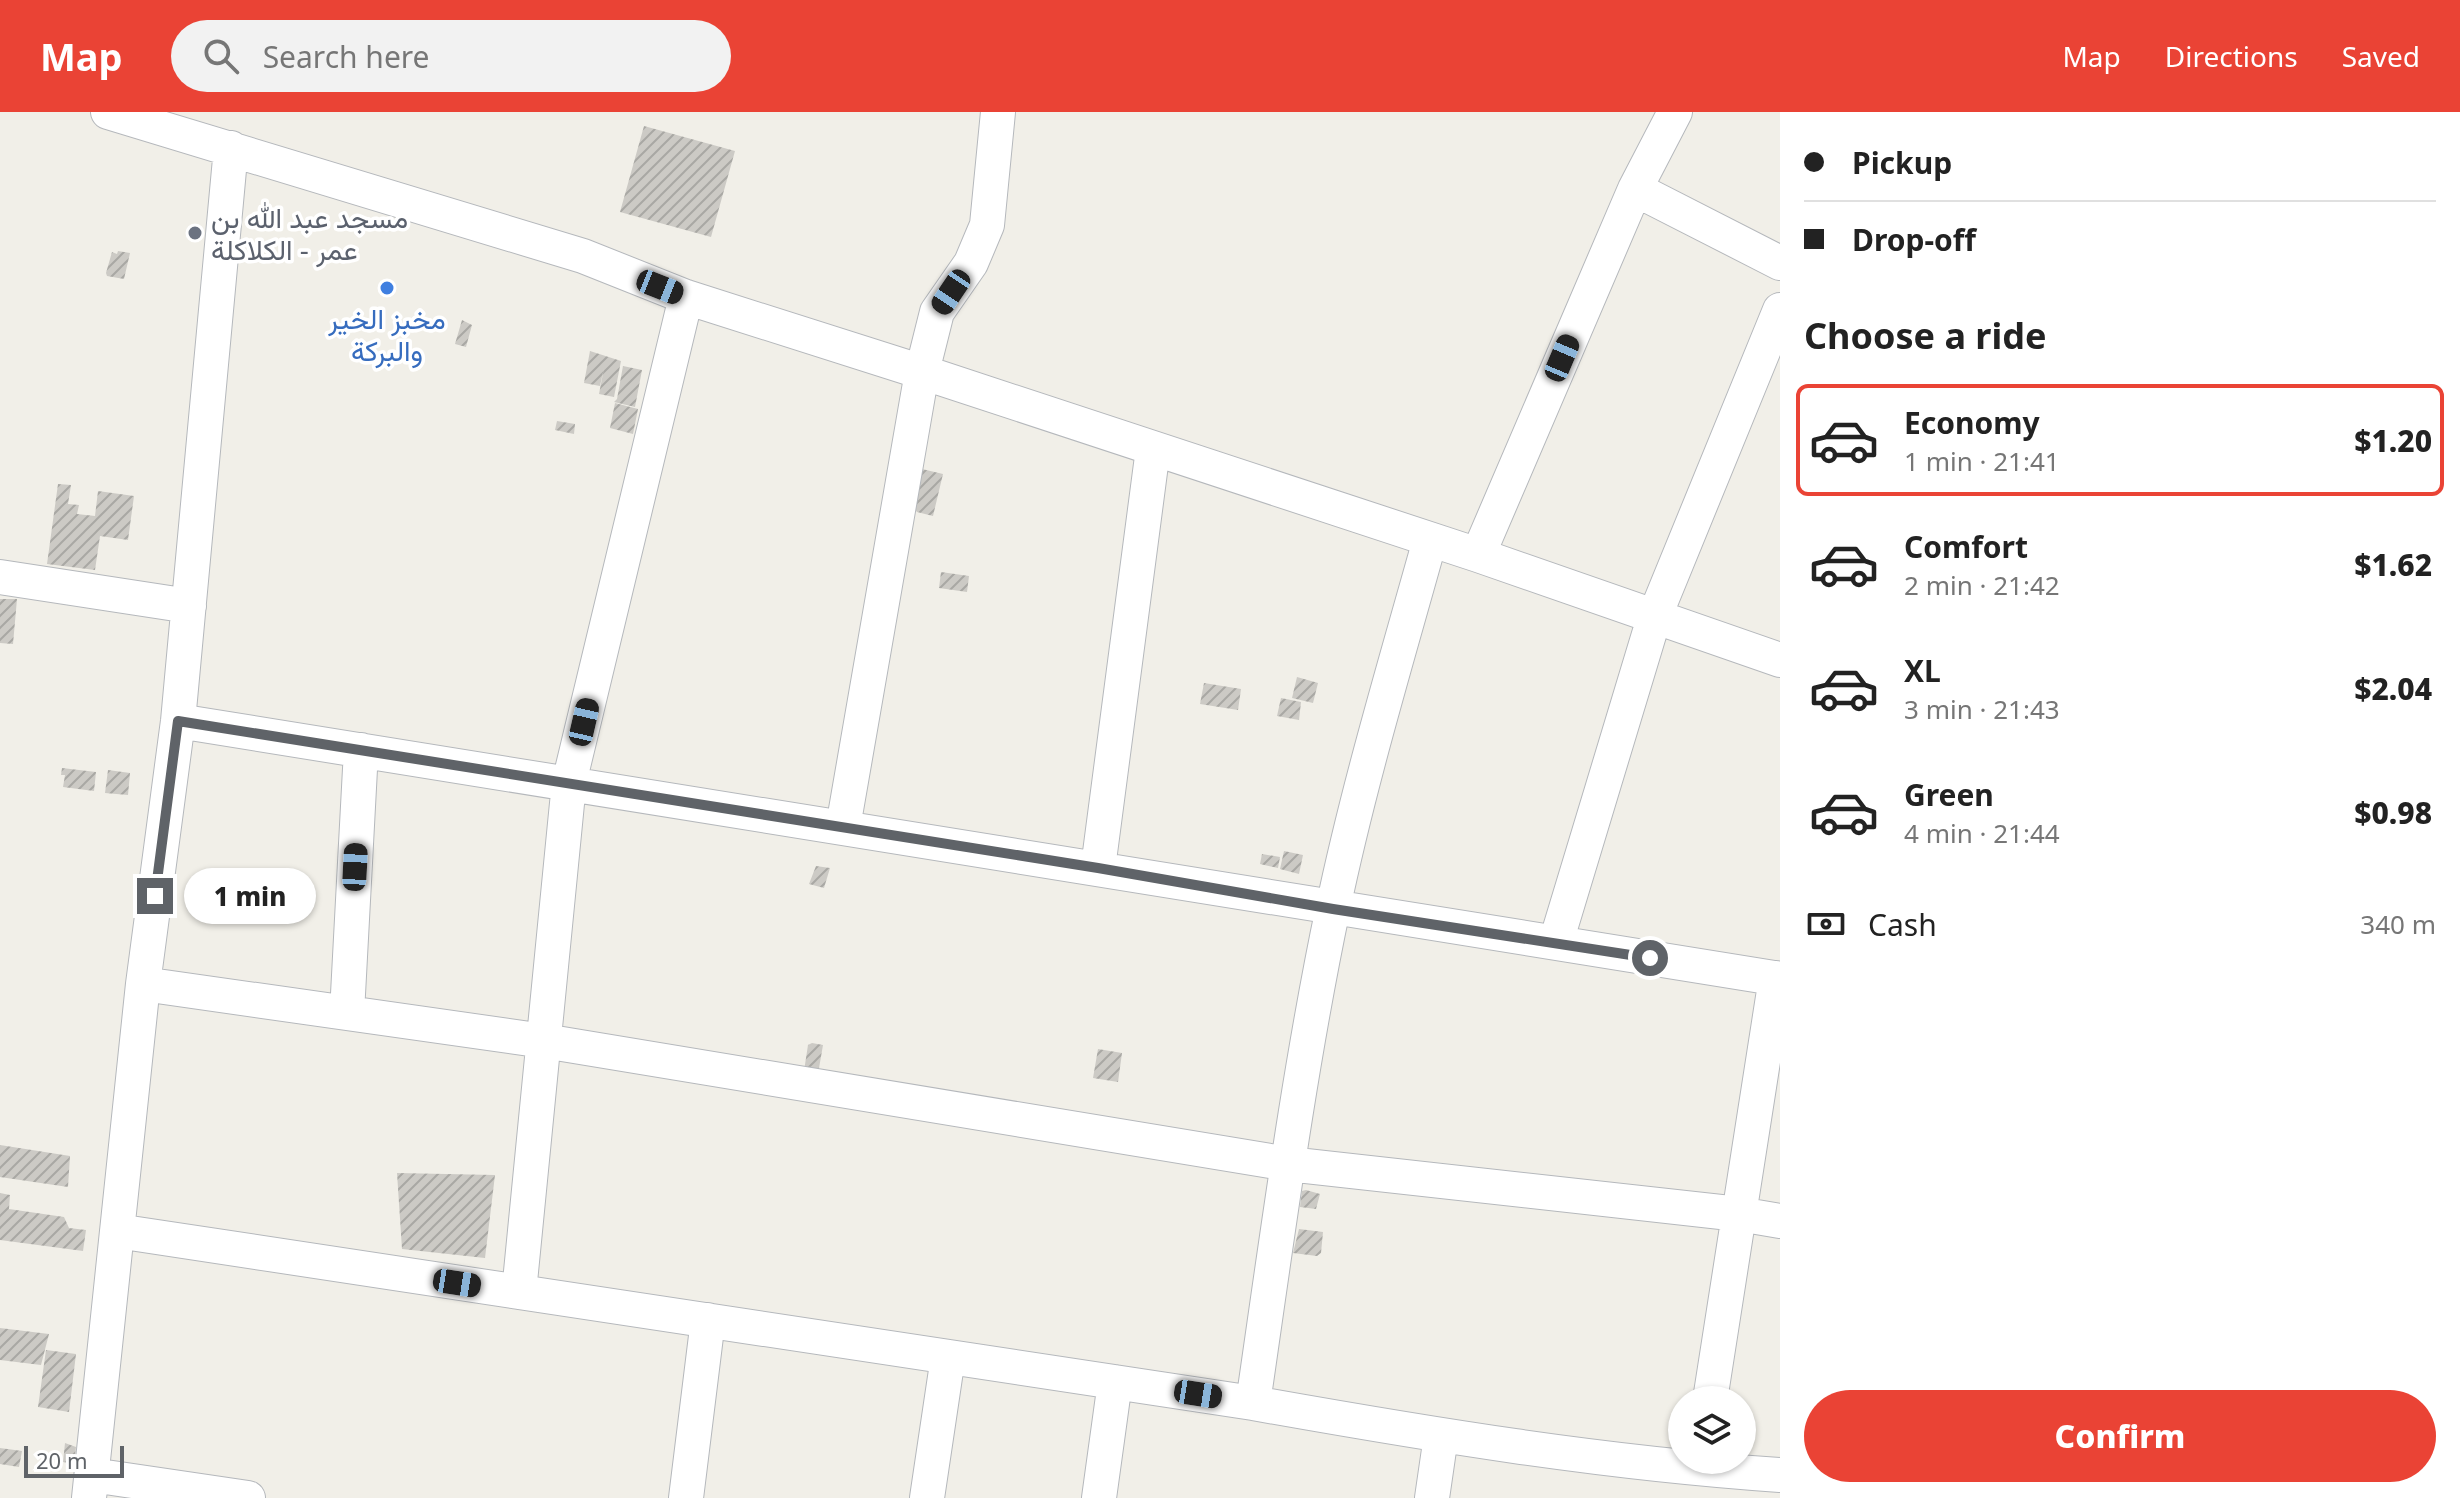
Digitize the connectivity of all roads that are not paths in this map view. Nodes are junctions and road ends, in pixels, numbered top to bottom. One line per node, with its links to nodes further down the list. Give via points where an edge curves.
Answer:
1 (108, 112): 4 (street)
2 (998, 112): 9 (street, via 987,225 971,263 937,312)
3 (1675, 112): 5 (street)
4 (231, 148): 7 (street, via 583,256); 14 (street)
5 (1635, 189): 6 (street); 12 (street)
6 (1780, 263)
7 (686, 297): 9 (street); 19 (street)
8 (1780, 310): 15 (street)
9 (922, 372): 10 (street); 20 (street)
10 (1153, 449): 11 (street); 21 (street)
11 (1430, 540): 12 (street); 22 (street)
12 (1478, 555): 15 (street)
13 (0, 577): 14 (street)
14 (189, 606): 17 (street)
15 (1654, 618): 16 (street); 23 (street)
16 (1780, 660)
17 (178, 721): 18 (street); 25 (street)
18 (361, 750): 19 (street); 26 (street)
19 (569, 783): 20 (street); 27 (street)
20 (843, 827): 21 (street)
21 (1098, 868): 22 (street)
22 (1333, 909): 23 (street); 28 (street)
23 (1556, 942): 24 (street)
24 (1778, 978): 29 (street)
25 (143, 984): 26 (street); 31 (street)
26 (347, 1013): 27 (street)
27 (544, 1041): 28 (street); 32 (street)
28 (1288, 1164): 29 (street); 37 (street)
29 (1739, 1214): 30 (street); 36 (street)
30 (1780, 1221)
31 (117, 1231): 32 (street); 41 (street)
32 (519, 1292): 33 (street)
33 (708, 1320): 34 (street); 43 (street)
34 (948, 1357): 35 (street); 44 (street)
35 (1115, 1382): 37 (street); 45 (street)
36 (1712, 1386)
37 (1253, 1403): 38 (street)
38 (1441, 1436): 40 (street); 46 (street)
39 (1780, 1475): 40 (street)
40 (1699, 1476)
41 (90, 1486): 42 (street)
42 (248, 1498)
43 (686, 1498)
44 (927, 1498)
45 (1099, 1498)
46 (1432, 1498)

